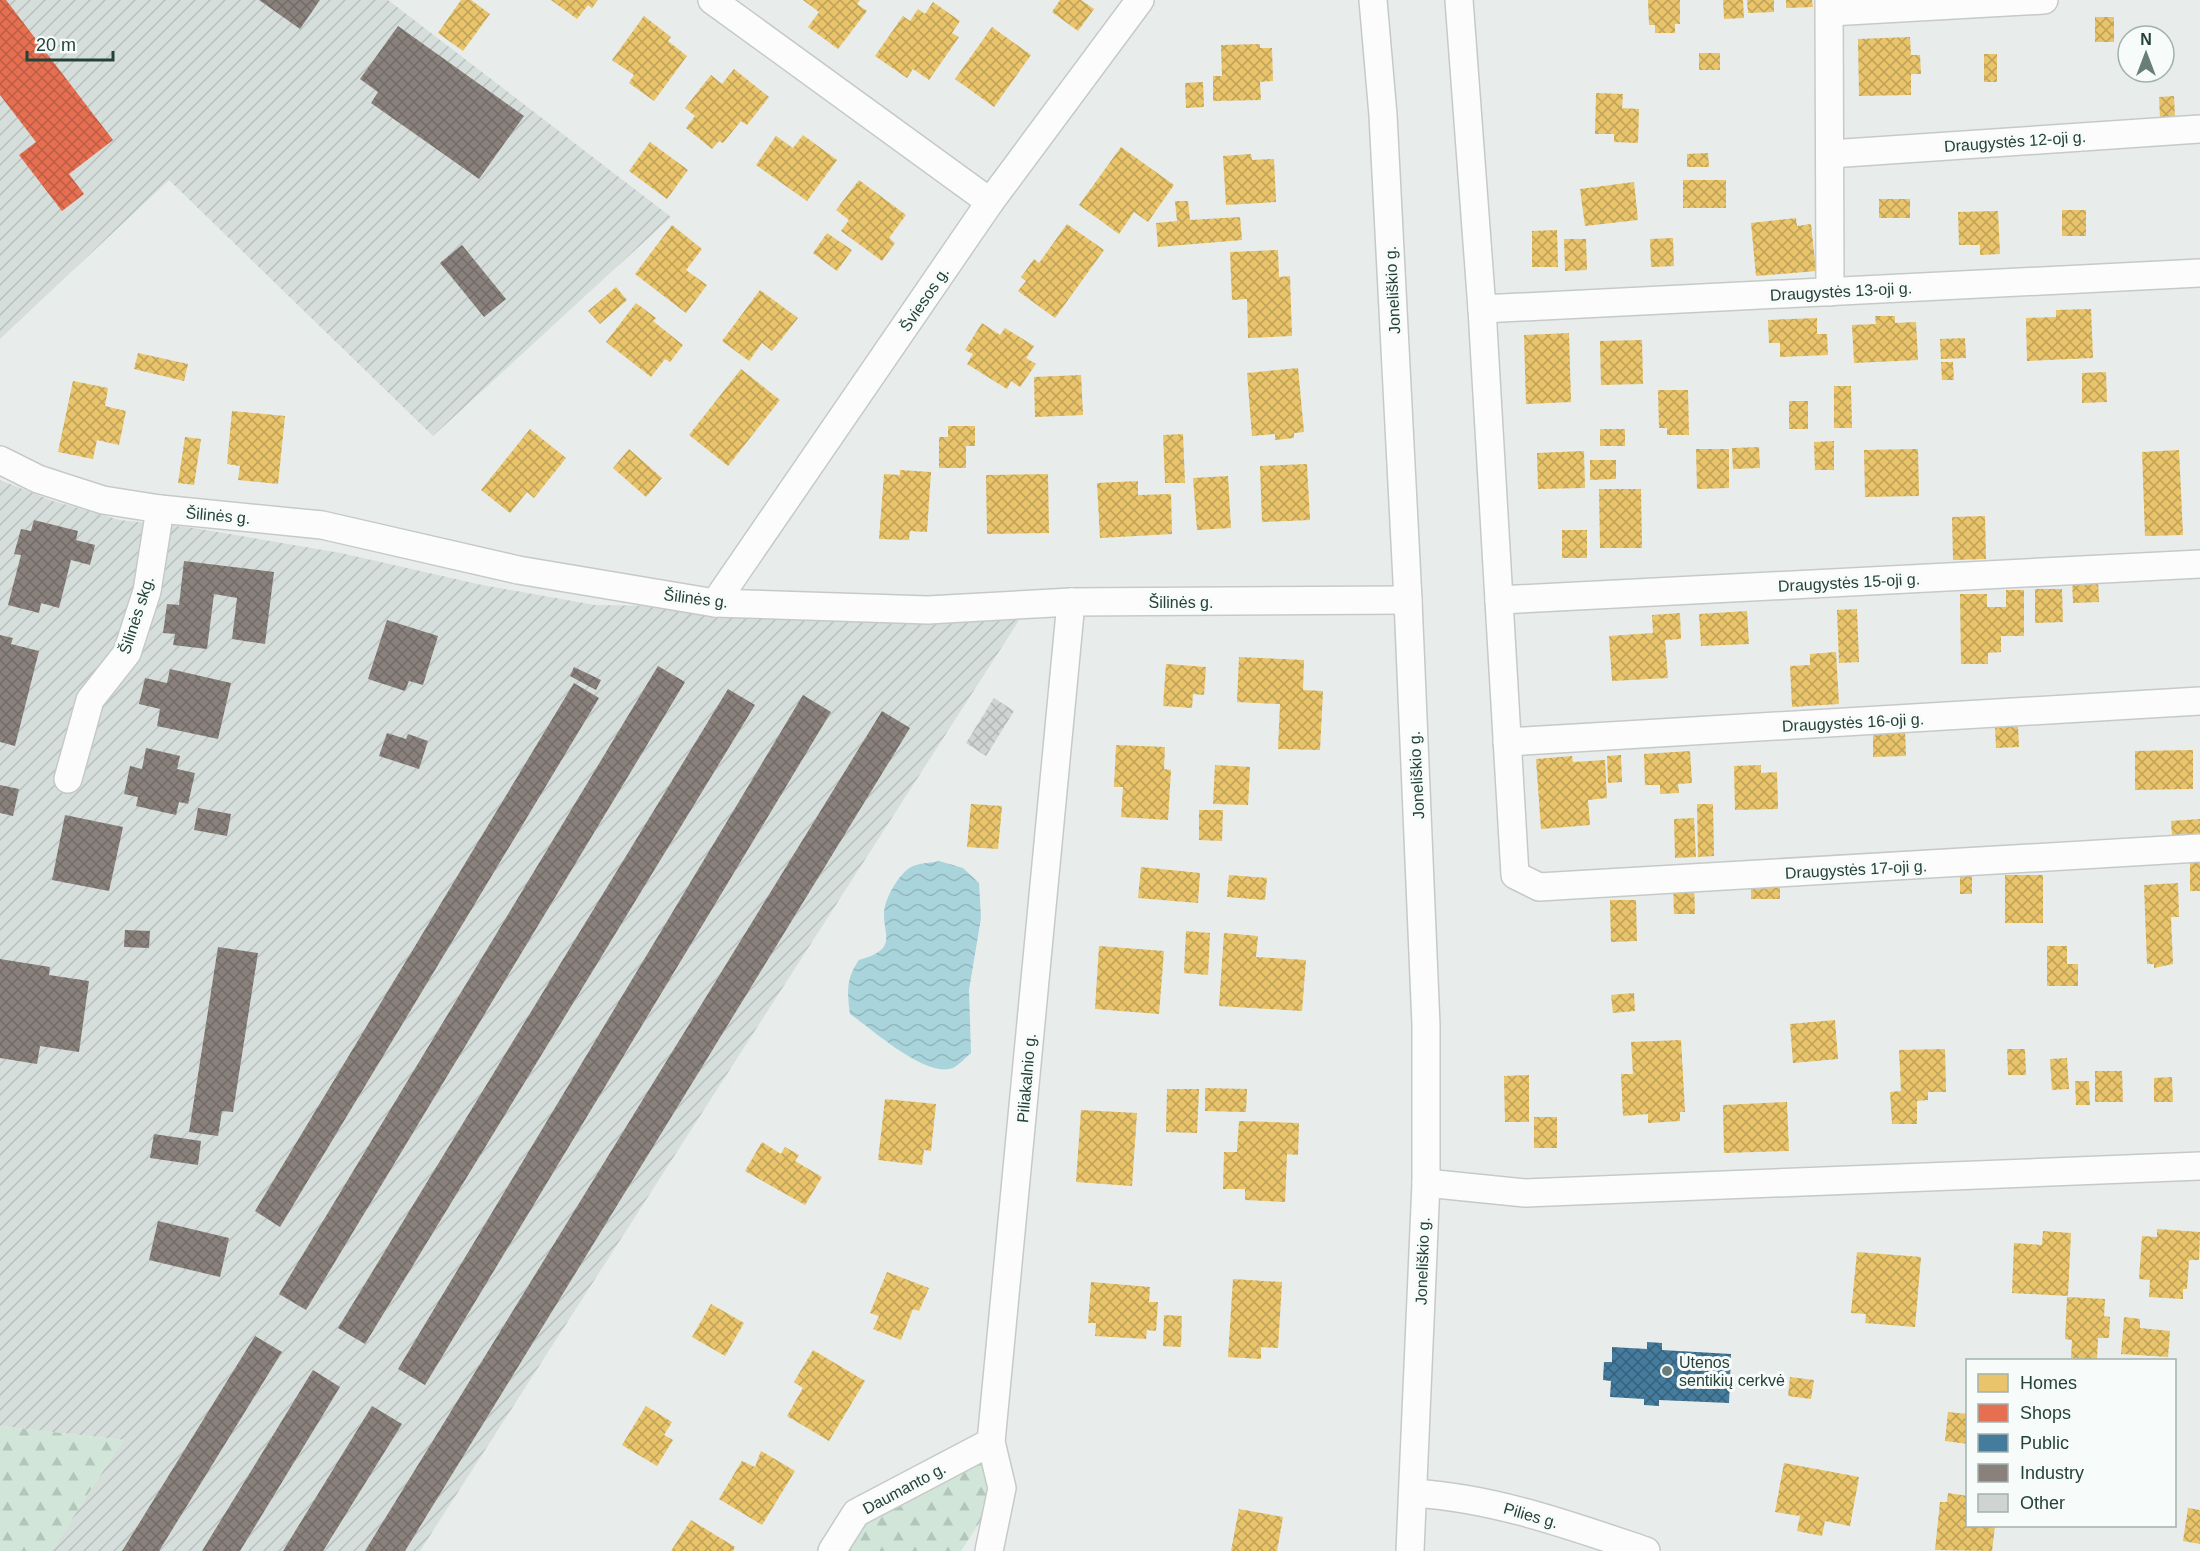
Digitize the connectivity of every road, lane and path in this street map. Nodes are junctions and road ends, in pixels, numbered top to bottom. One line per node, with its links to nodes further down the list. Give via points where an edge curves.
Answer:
1 (712, 0): 9 (street)
2 (1140, 0): 9 (street, Šviesos g.)
3 (1373, 0): 16 (street, Joneliškio g., via 1383,115)
4 (1459, 0): 12 (street)
5 (2044, 0): 6 (street)
6 (1829, 6): 8 (street)
7 (2200, 129): 8 (street, Draugystės 12-oji g.)
8 (1830, 153): 11 (street)
9 (990, 202): 19 (street, Šviesos g.)
10 (2200, 273): 11 (street, Draugystės 13-oji g.)
11 (1830, 292): 12 (street, Draugystės 13-oji g.)
12 (1482, 309): 17 (street)
13 (0, 460): 14 (street, Šilinės g., via 38,479 103,500)
14 (160, 509): 19 (street, Šilinės g., via 322,525 518,570); 22 (street, Šilinės skg., via 147,591 127,653 90,700)
15 (2200, 564): 17 (street, Draugystės 15-oji g.)
16 (1408, 600): 18 (street, Šilinės g.); 25 (street, Joneliškio g., via 1425,1013)
17 (1499, 600): 21 (street)
18 (1071, 602): 19 (street, Šilinės g., via 928,609); 26 (street, Piliakalnio g.)
19 (715, 603)
20 (2200, 701): 21 (street, Draugystės 16-oji g.)
21 (1507, 742): 23 (street, Draugystės 17-oji g., via 1515,875 1539,887)
22 (68, 779)
23 (2200, 848)
24 (2200, 1166): 25 (street, via 1525,1193)
25 (1426, 1184): 27 (street, Joneliškio g.)
26 (991, 1442): 28 (street, Daumanto g., via 856,1513); 29 (street, Piliakalnio g., via 1002,1488)
27 (1413, 1493): 30 (street, Joneliškio g.); 31 (street, Pilies g., via 1522,1510)
28 (832, 1551)
29 (989, 1551)
30 (1410, 1551)
31 (1646, 1551)

